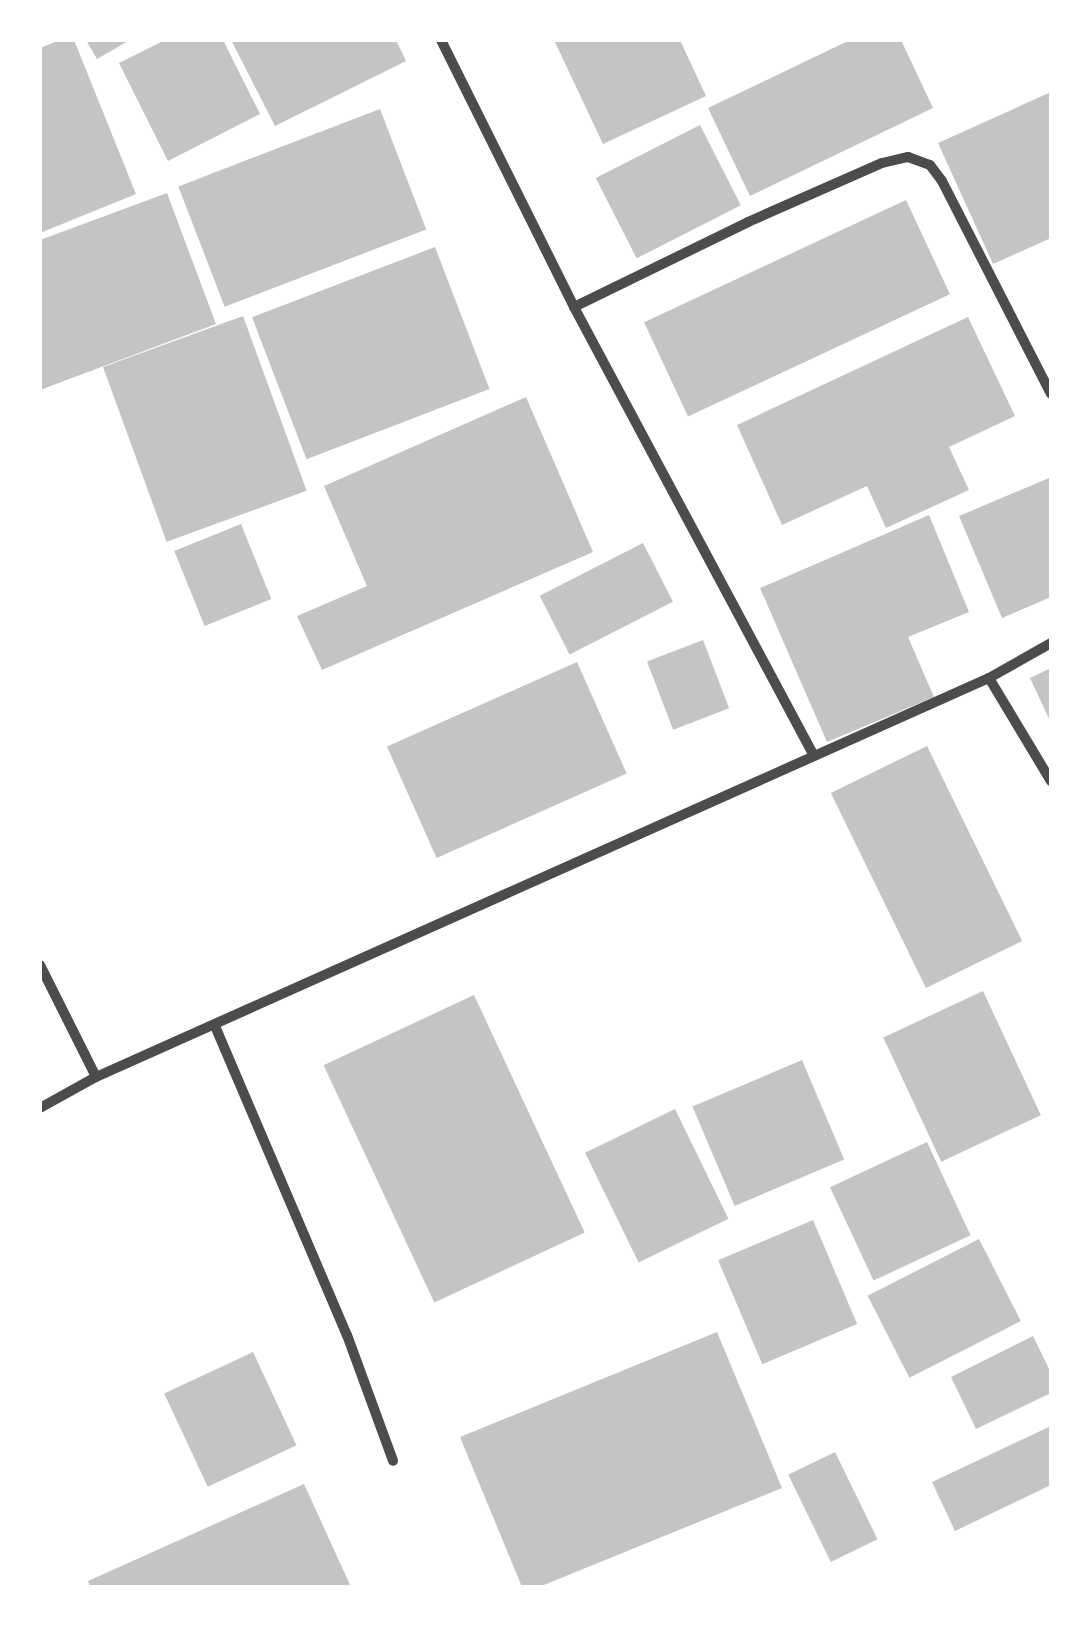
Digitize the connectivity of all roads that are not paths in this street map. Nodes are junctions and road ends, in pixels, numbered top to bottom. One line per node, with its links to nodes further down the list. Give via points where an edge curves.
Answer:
1 (441, 40): 2 (street)
2 (574, 307): 3 (street, via 748,222 908,157 930,165 942,180); 6 (street)
3 (1051, 394)
4 (1051, 642): 5 (street)
5 (989, 678): 6 (street); 7 (street)
6 (814, 756): 9 (street)
7 (1051, 782)
8 (40, 965): 10 (street)
9 (215, 1026): 10 (street); 12 (street, via 347,1335)
10 (96, 1076): 11 (street)
11 (40, 1108)
12 (393, 1461)

